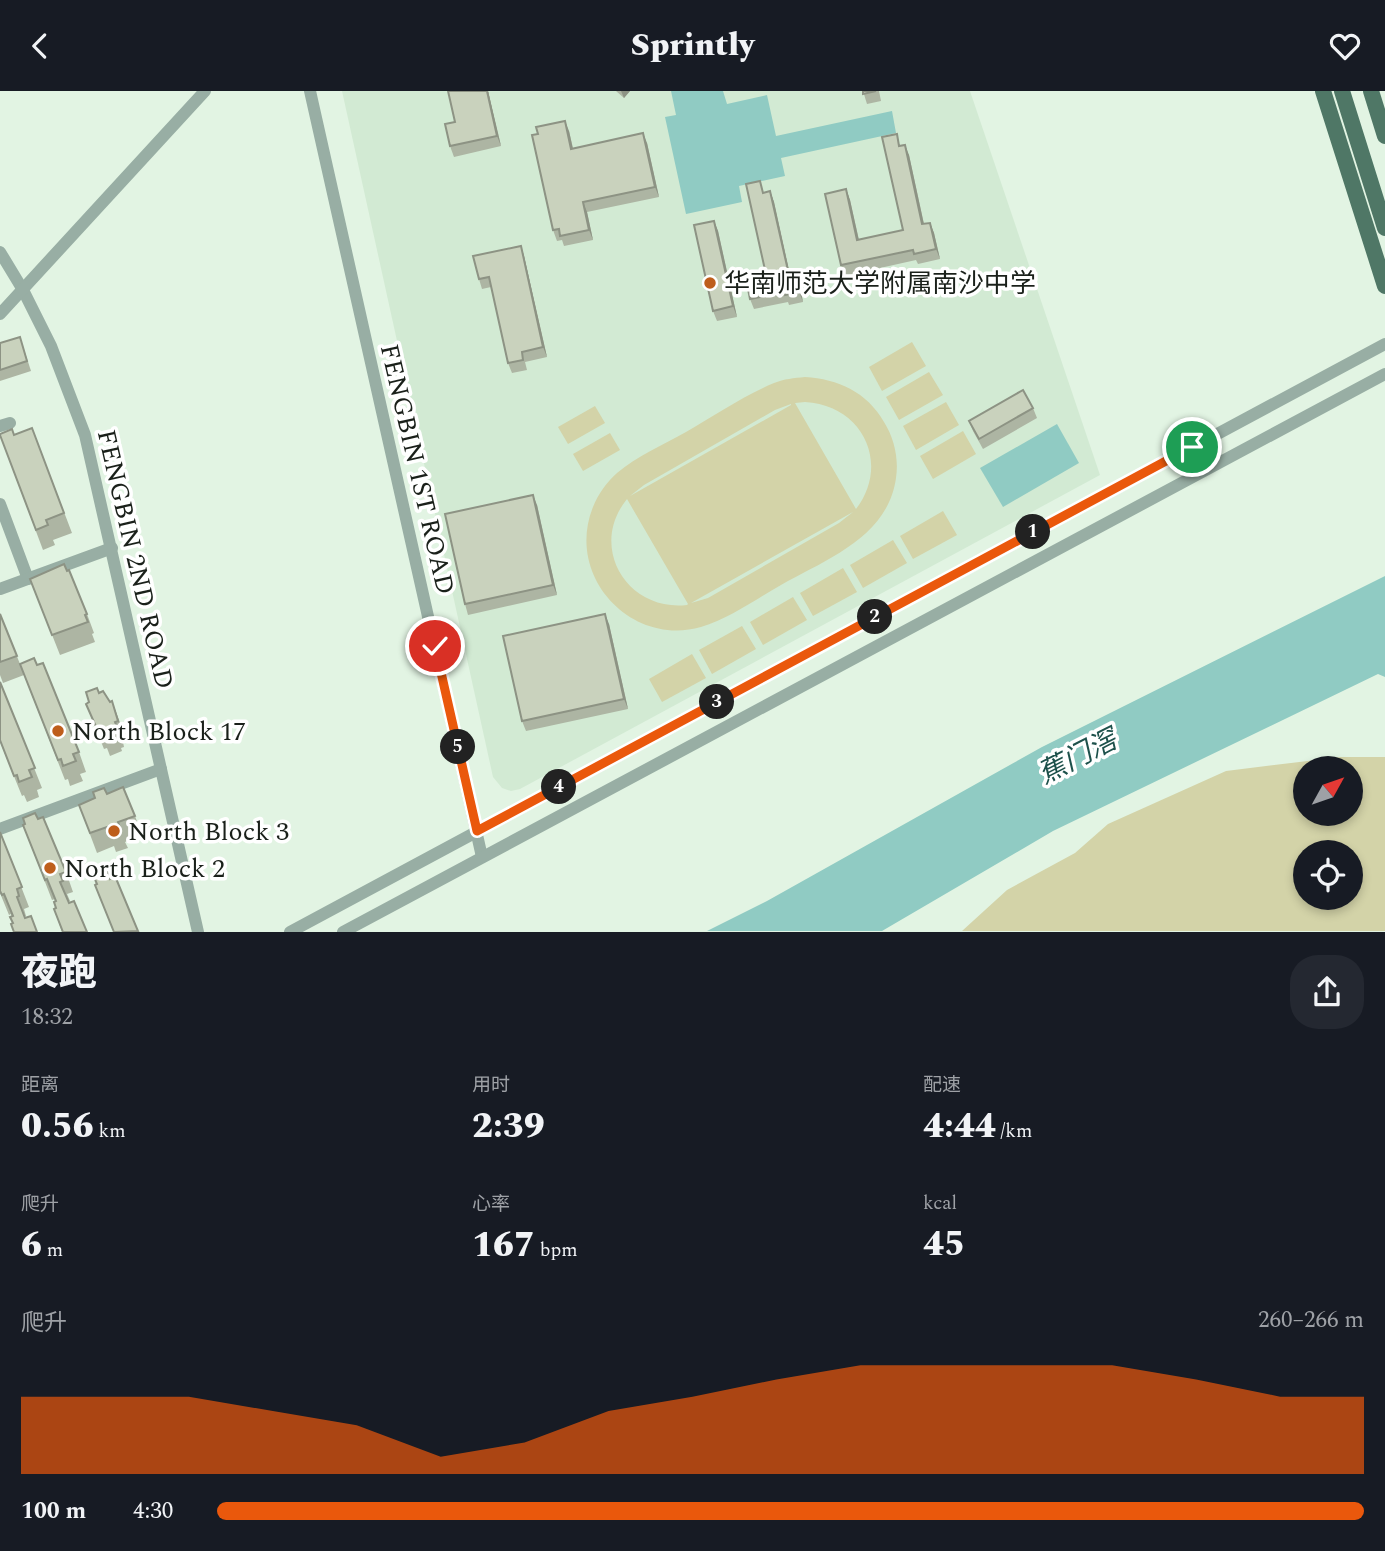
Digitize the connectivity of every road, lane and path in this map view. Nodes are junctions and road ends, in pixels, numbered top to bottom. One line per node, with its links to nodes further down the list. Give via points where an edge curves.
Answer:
1 (205, 91): 10 (street)
2 (310, 91): 20 (street, FENGBIN 1ST ROAD)
3 (1323, 91): 9 (main road)
4 (1342, 91): 7 (main road)
5 (1371, 91): 6 (main road)
6 (1385, 136)
7 (1385, 228)
8 (0, 252): 10 (street, FENGBIN 2ND ROAD)
9 (1385, 286)
10 (23, 290): 11 (street); 15 (street, FENGBIN 2ND ROAD, via 78,415)
11 (0, 314)
12 (1385, 344): 20 (street)
13 (1385, 374): 21 (street)
14 (0, 504): 16 (street)
15 (112, 548): 16 (street); 18 (street, FENGBIN 2ND ROAD)
16 (28, 579): 17 (street)
17 (0, 589)
18 (161, 769): 19 (street); 22 (street, FENGBIN 2ND ROAD)
19 (0, 829)
20 (477, 831): 21 (street, FENGBIN 1ST ROAD); 23 (street)
21 (482, 857): 24 (street)
22 (198, 932)
23 (290, 932)
24 (343, 932)

